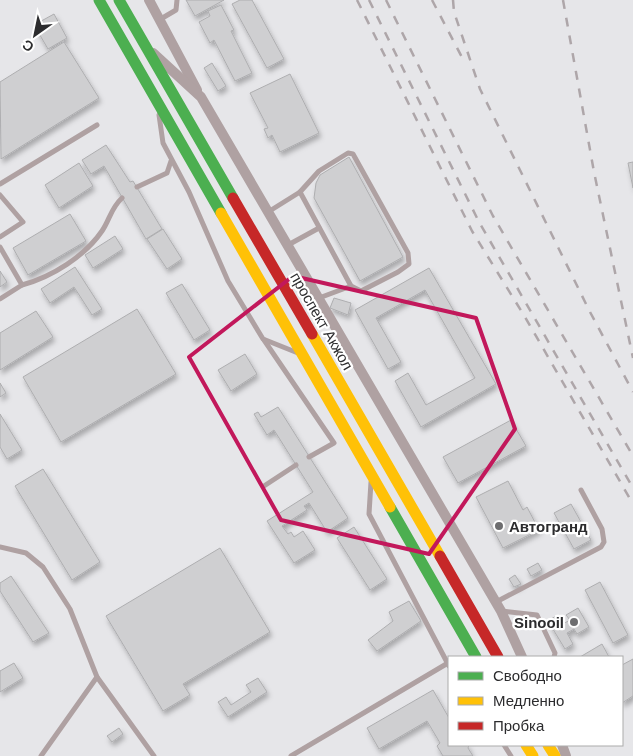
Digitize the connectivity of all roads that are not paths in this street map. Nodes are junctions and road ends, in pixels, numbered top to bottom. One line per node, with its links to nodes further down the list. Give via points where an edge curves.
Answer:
1 (98, 0): 8 (main road)
2 (119, 0): 6 (main road, проспект Акжол)
3 (149, 0): 5 (street)
4 (177, 0): 5 (lane, via 176,10)
5 (160, 20): 7 (street)
6 (144, 45): 7 (street); 27 (main road, проспект Акжол)
7 (201, 97): 16 (street)
8 (157, 102): 10 (lane, via 163,143); 26 (main road)
9 (97, 125): 11 (lane)
10 (172, 160): 12 (lane, via 166,173); 25 (lane, via 228,281)
11 (0, 184)
12 (137, 187)
13 (300, 192): 16 (lane); 17 (lane); 22 (lane, via 319,171 348,153 353,154 408,253 409,264 398,272 361,291)
14 (0, 195): 18 (lane, via 23,222)
15 (122, 198): 21 (lane, via 112,208 104,228 91,246 38,281)
16 (268, 212): 19 (street)
17 (319, 228): 19 (lane); 22 (lane)
18 (0, 237)
19 (288, 245): 24 (street)
20 (0, 247): 21 (lane)
21 (22, 285): 23 (lane)
22 (351, 286): 24 (lane)
23 (0, 299)
24 (318, 299): 35 (street)
25 (263, 339): 26 (lane); 29 (lane, via 334,443)
26 (303, 355): 28 (main road)
27 (365, 425): 28 (main road); 38 (main road, проспект Акжол)
28 (349, 435): 31 (main road)
29 (309, 457)
30 (296, 465): 32 (lane)
31 (372, 474): 37 (main road); 41 (lane, via 369,514)
32 (264, 486)
33 (581, 490): 35 (lane, via 604,536 601,547)
34 (0, 547): 42 (lane, via 26,553 43,567 70,609)
35 (496, 602): 36 (street)
36 (501, 611): 39 (street); 40 (lane, via 537,615)
37 (475, 656)
38 (497, 656)
39 (522, 656)
40 (554, 656)
41 (448, 664): 45 (lane)
42 (97, 677): 43 (lane); 44 (lane)
43 (41, 756)
44 (154, 756)
45 (291, 756)

